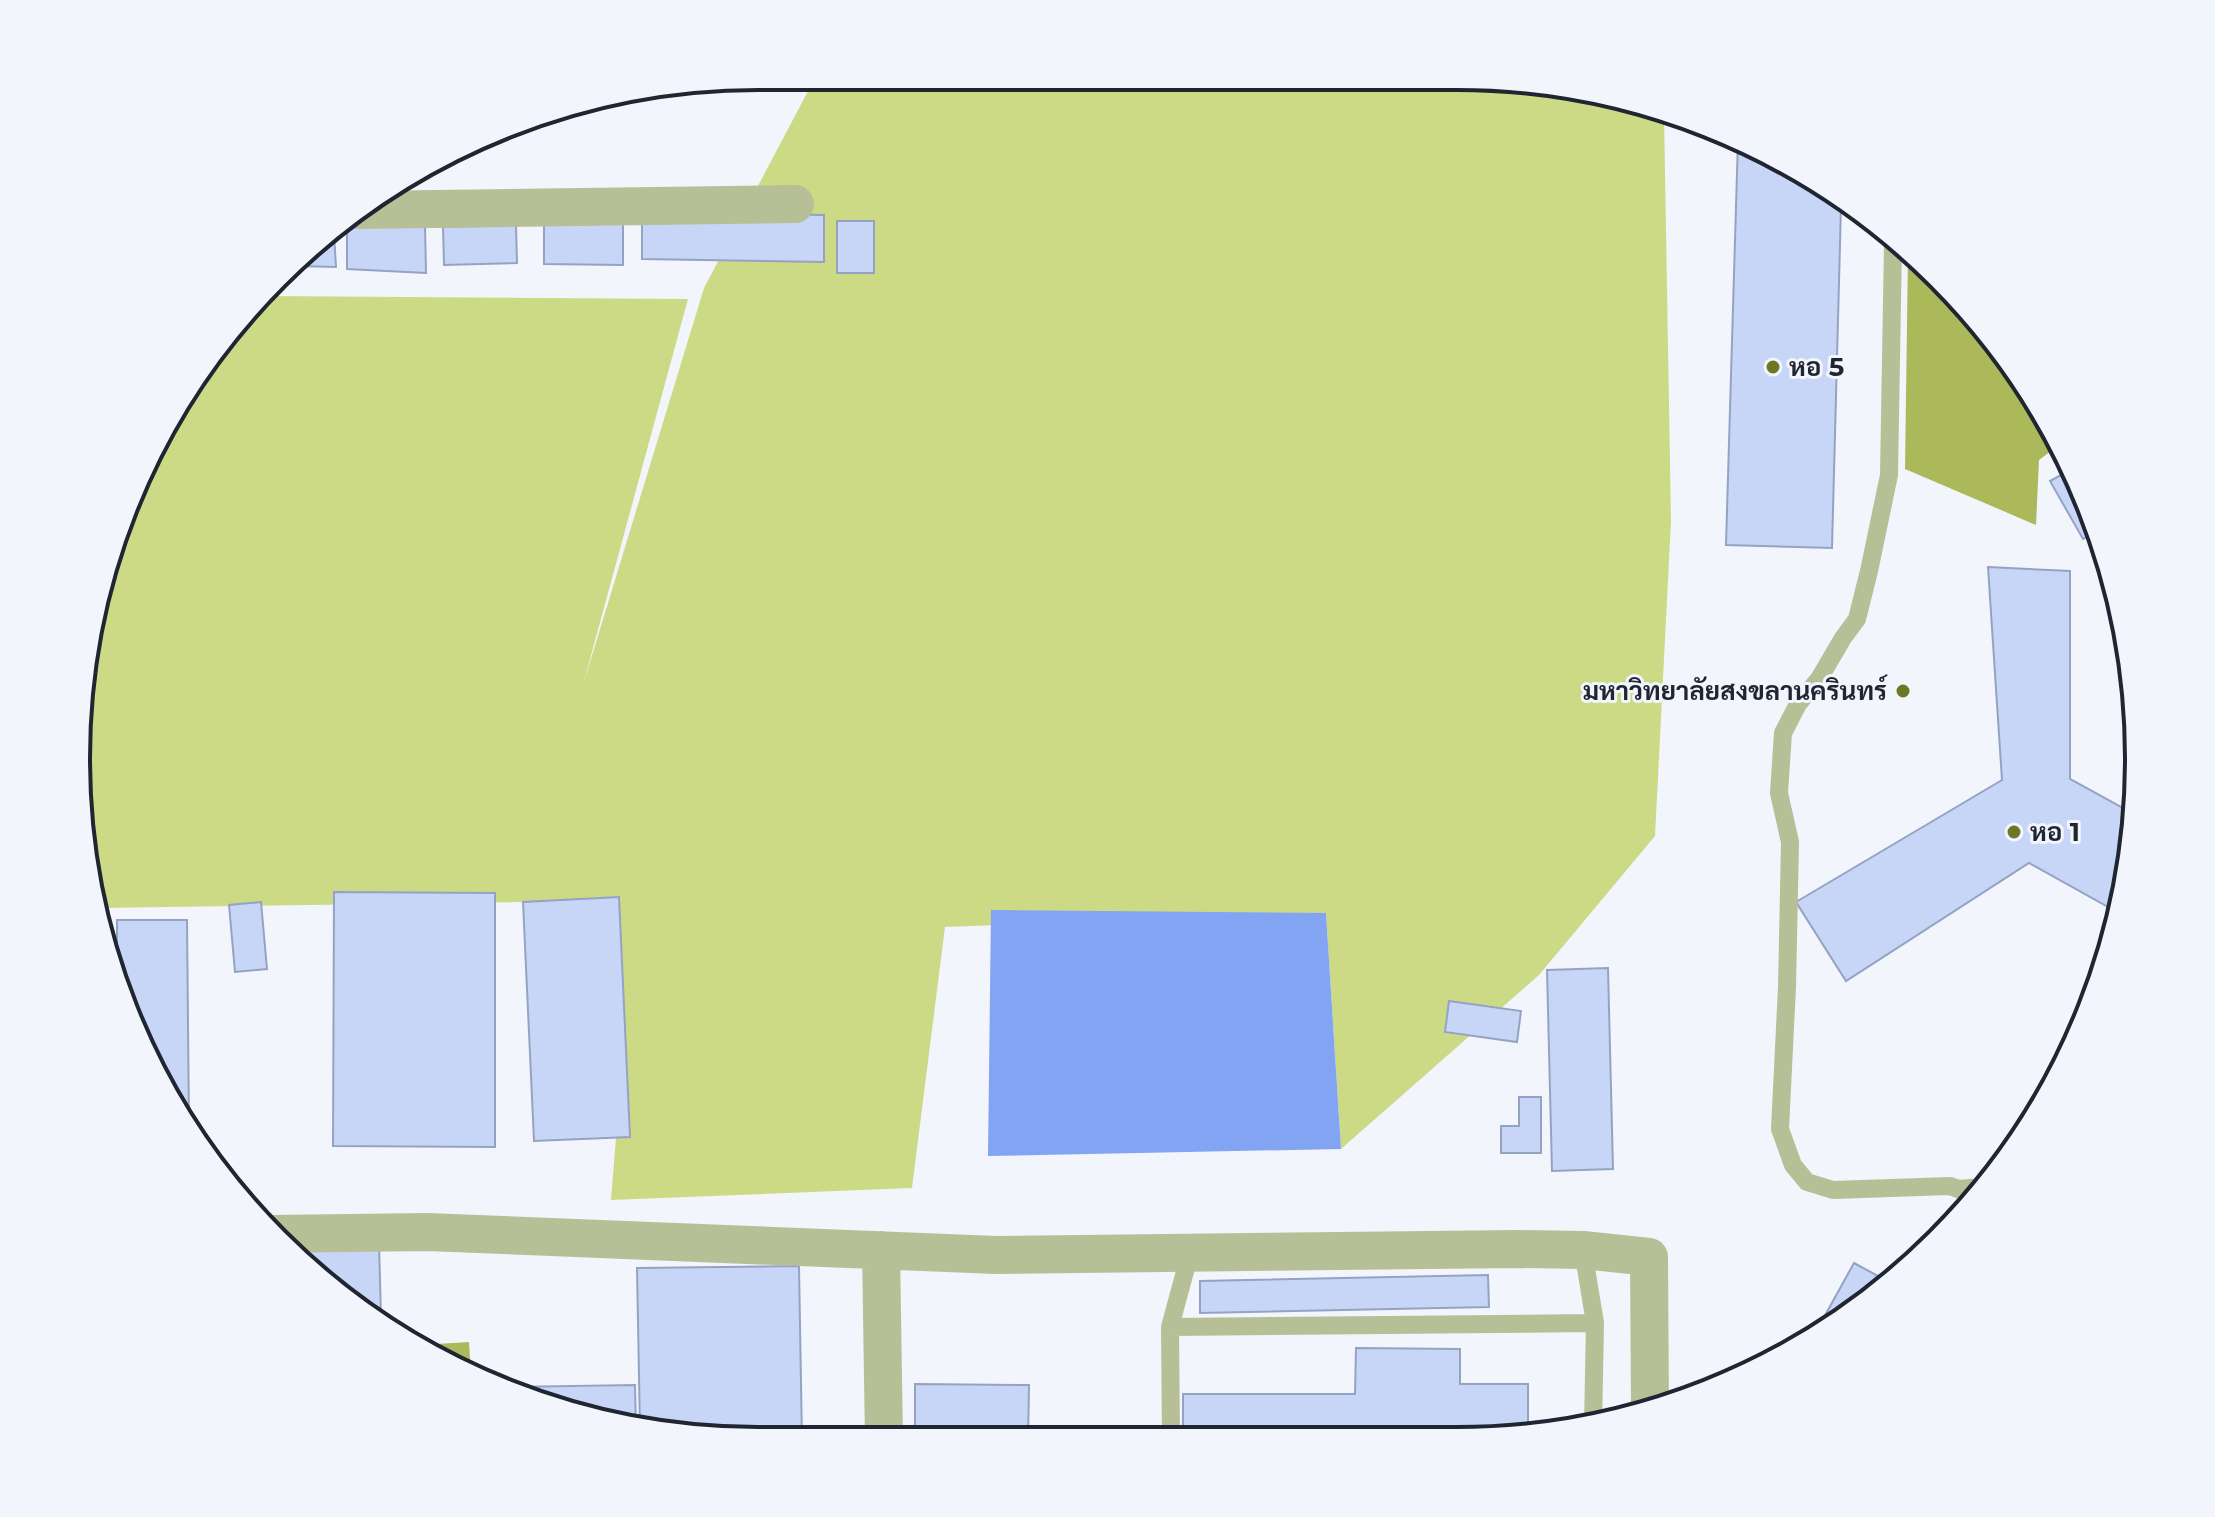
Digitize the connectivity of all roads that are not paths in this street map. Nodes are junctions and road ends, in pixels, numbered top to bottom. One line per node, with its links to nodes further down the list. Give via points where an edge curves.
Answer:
1 (795, 204): 2 (street)
2 (378, 210)
3 (1893, 253): 4 (lane, via 1889,475 1869,571 1857,619 1783,733 1779,793 1790,842 1780,1129 1793,1165 1807,1182 1833,1190)
4 (1968, 1188)
5 (289, 1234): 6 (street, via 427,1232)
6 (881, 1250): 8 (street); 13 (street)
7 (1583, 1250): 8 (street); 9 (lane); 11 (street, via 1649,1257)
8 (1190, 1253): 10 (lane)
9 (1595, 1323): 10 (lane); 12 (lane)
10 (1170, 1327): 14 (lane)
11 (1650, 1398)
12 (1593, 1413)
13 (884, 1427)
14 (1171, 1427)

